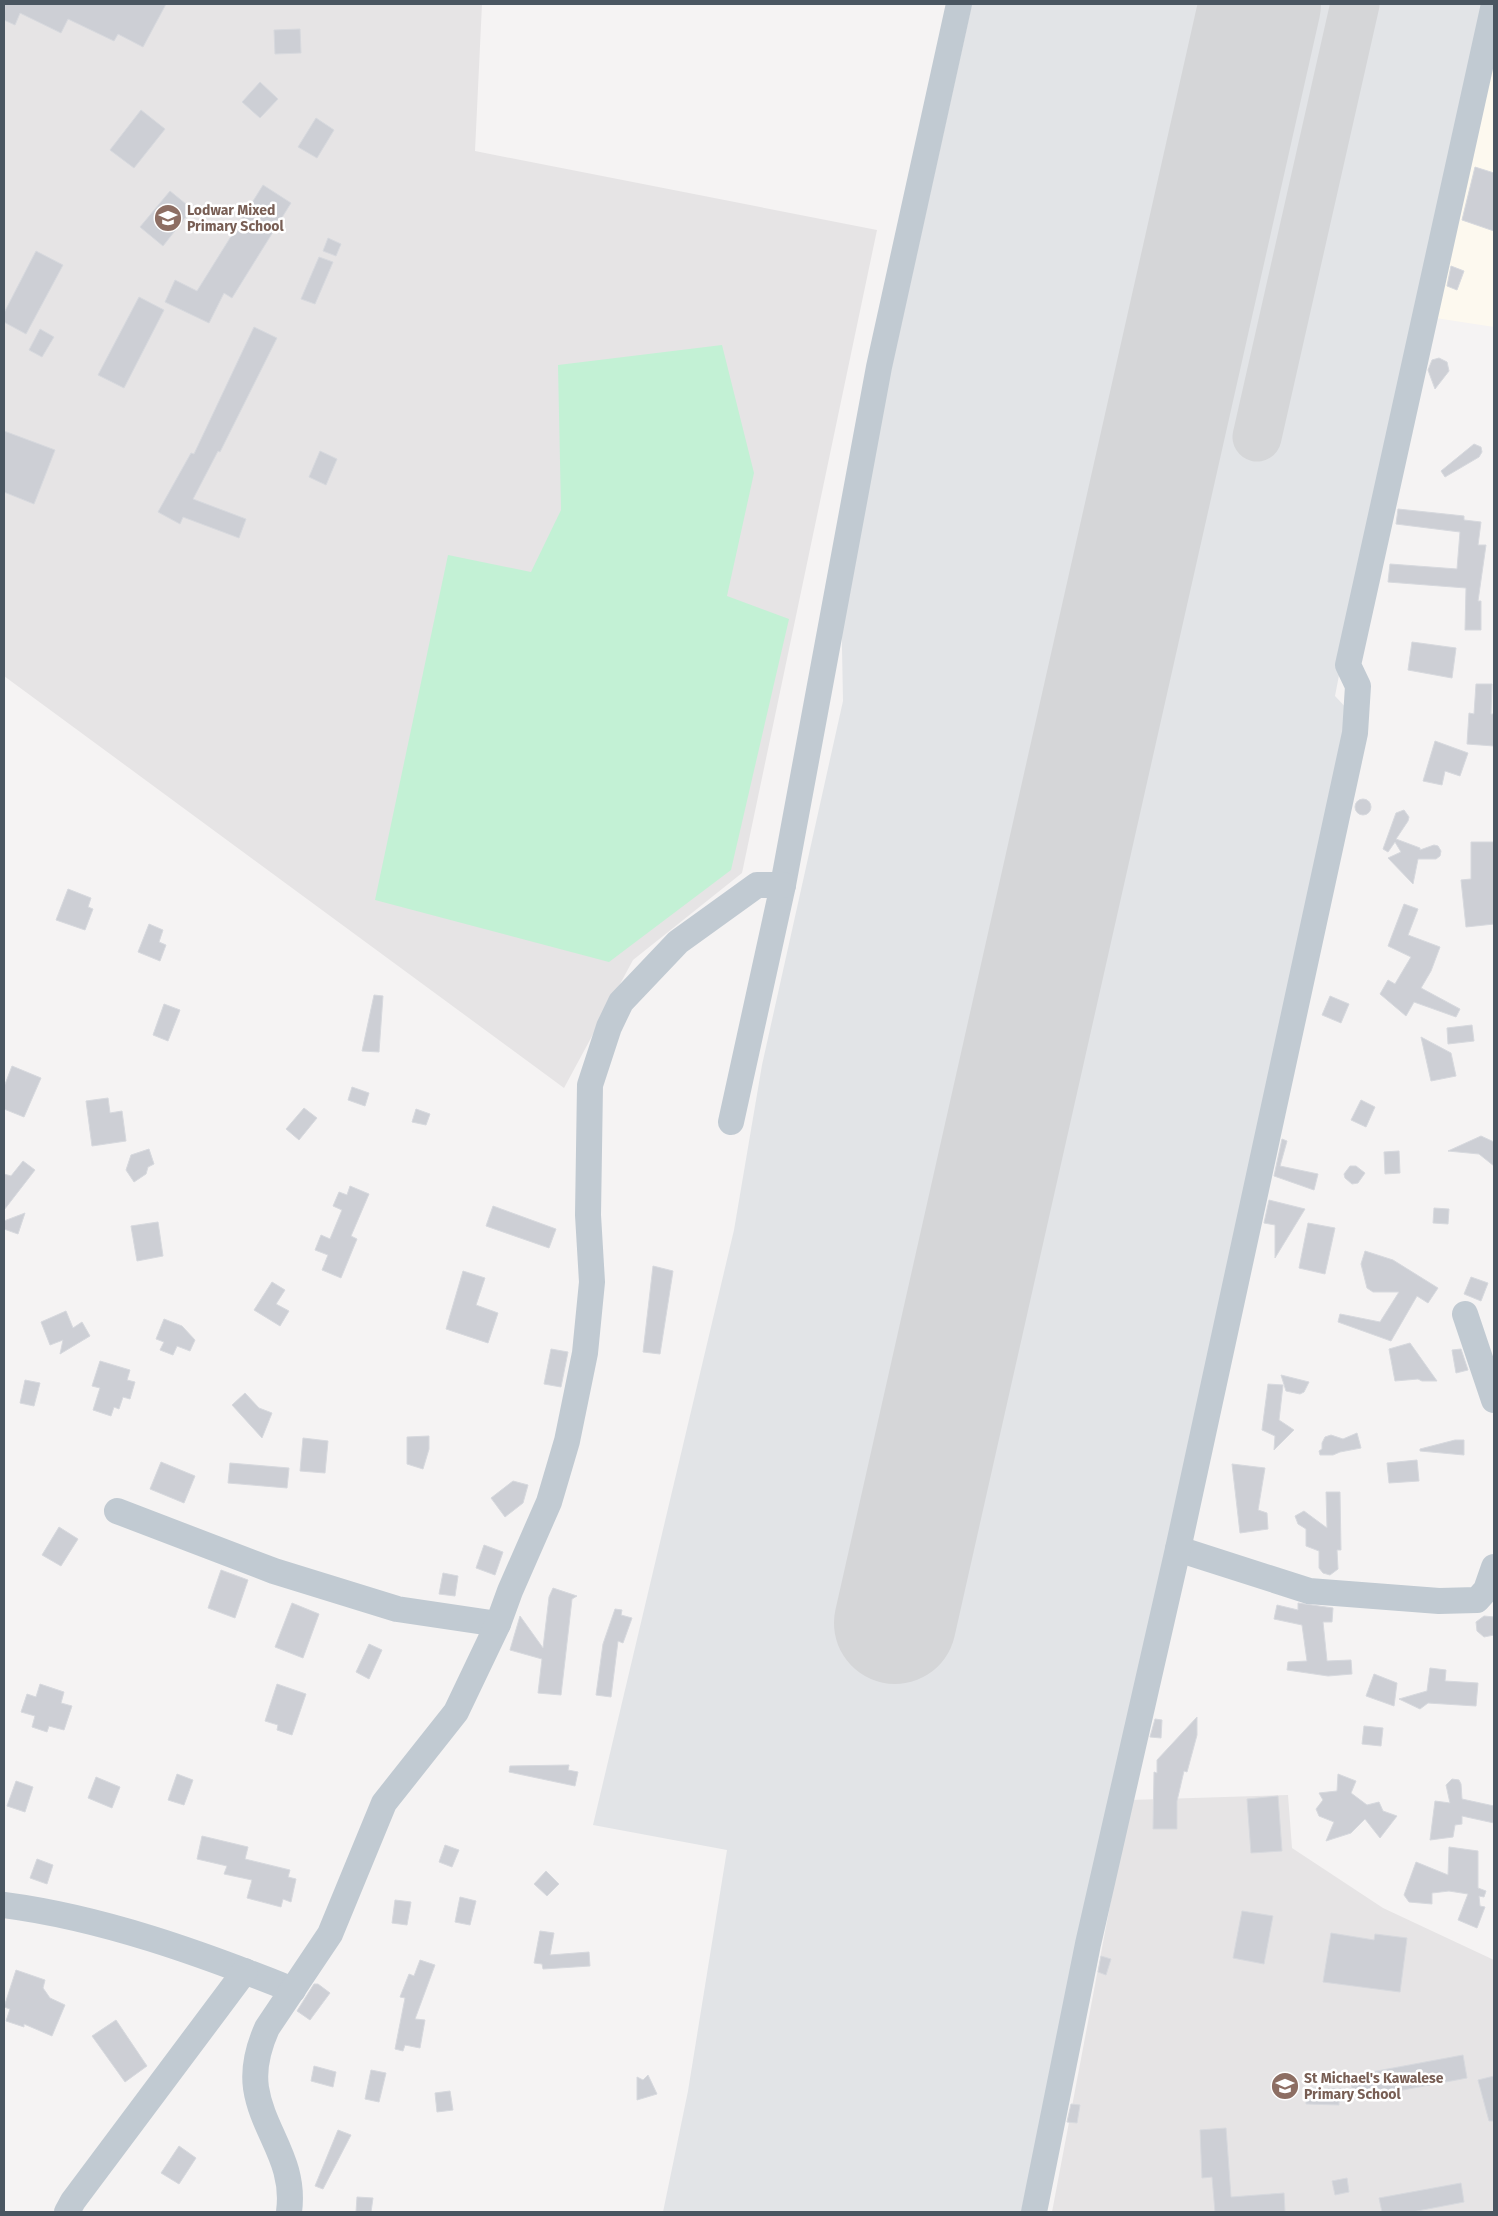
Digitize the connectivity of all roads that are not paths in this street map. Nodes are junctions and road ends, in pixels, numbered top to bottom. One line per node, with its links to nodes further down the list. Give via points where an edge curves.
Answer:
1 (959, 4): 3 (street, via 880,367)
2 (1494, 4): 8 (street, via 1348,665 1358,686 1355,733)
3 (783, 885): 4 (street); 10 (street, via 757,885 678,942 621,1002 609,1027 590,1085 588,1215 592,1282 585,1353 561,1465)
4 (731, 1122)
5 (1465, 1314): 6 (street)
6 (1494, 1400)
7 (117, 1511): 10 (street, via 274,1571 397,1609)
8 (1178, 1549): 9 (street, via 1309,1591 1439,1601 1477,1600 1486,1590); 16 (street, via 1088,1944)
9 (1494, 1567)
10 (498, 1624): 13 (street, via 456,1712 384,1803 330,1934)
11 (4, 1904): 12 (street, via 107,1926)
12 (245, 1971): 13 (street); 14 (street)
13 (293, 1990): 15 (street, via 261,2042 255,2085 258,2100 287,2169 292,2195)
14 (68, 2212)
15 (290, 2212)
16 (1034, 2212)

